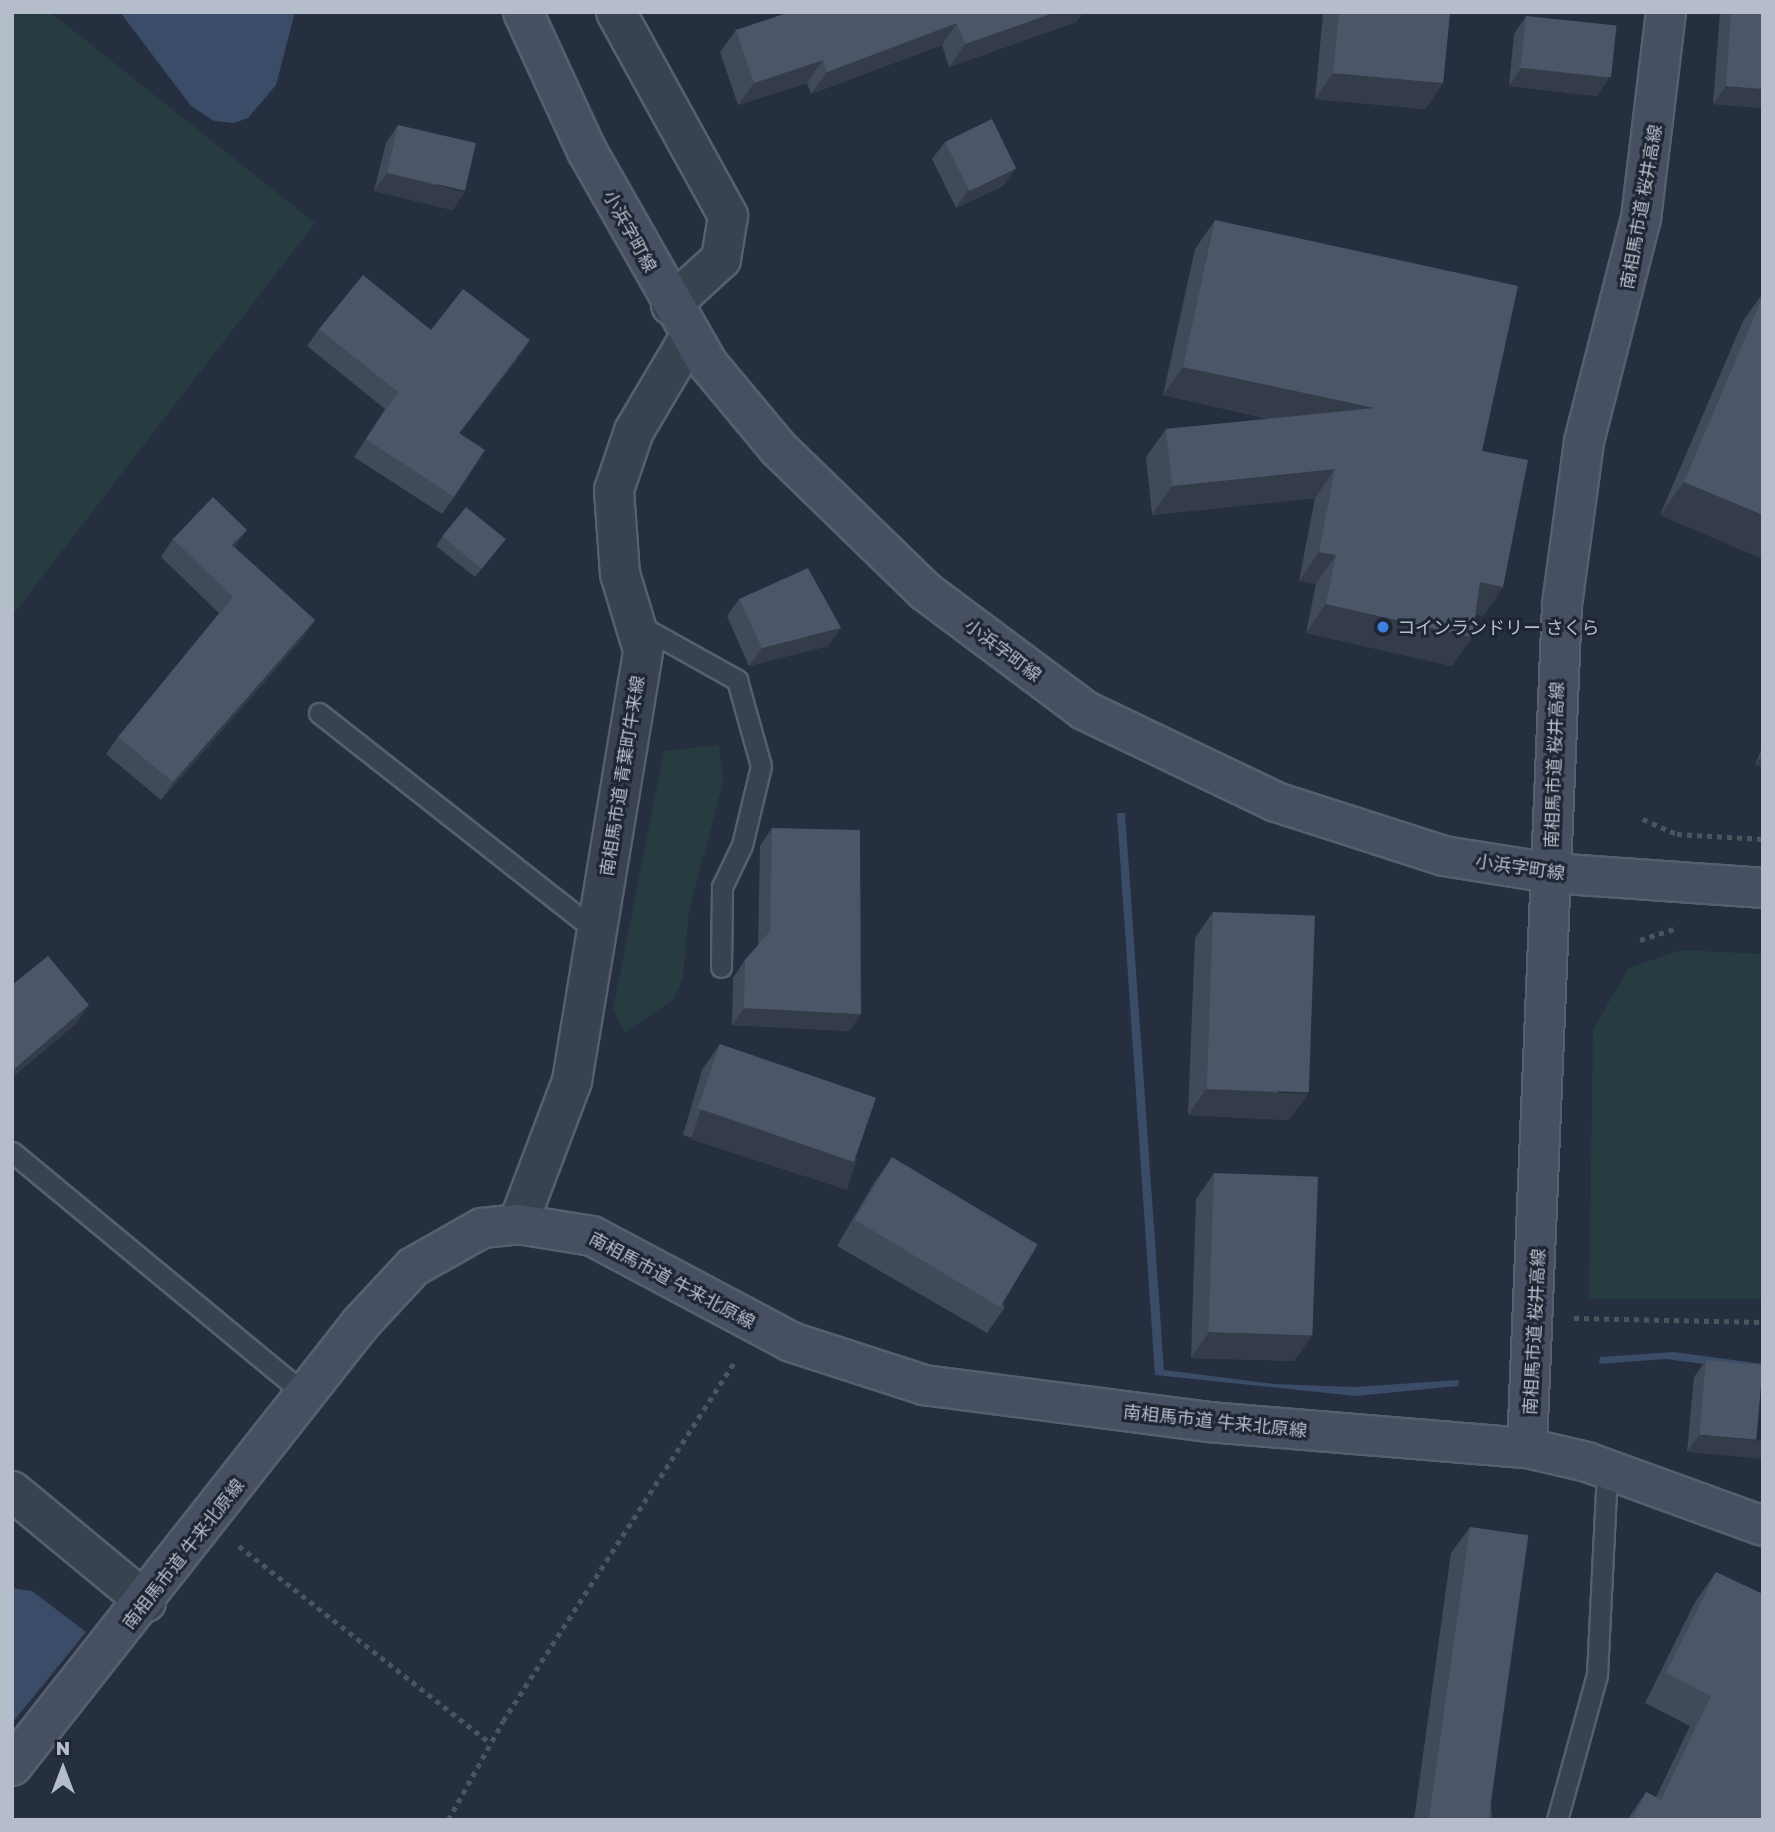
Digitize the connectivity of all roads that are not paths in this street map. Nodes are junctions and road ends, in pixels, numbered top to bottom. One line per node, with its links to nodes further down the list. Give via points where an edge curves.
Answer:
1 (523, 12): 4 (street, 小浜字町線, via 587,151)
2 (616, 12): 4 (street, 南相馬市道 青葉町牛来線, via 728,216 721,259)
3 (1666, 12): 7 (street, 南相馬市道 桜井高線, via 1641,218 1584,442 1571,532 1557,677)
4 (680, 321): 5 (street, 南相馬市道 青葉町牛来線, via 614,490 620,574); 7 (street, 小浜字町線, via 778,448 916,582 1084,709 1276,802 1444,856)
5 (637, 624): 9 (street, 南相馬市道 青葉町牛来線, via 643,650); 10 (lane, via 737,680 761,766 752,812 722,887)
6 (319, 713): 9 (lane)
7 (1551, 873): 8 (street, 小浜字町線); 14 (street, 南相馬市道 桜井高線)
8 (1763, 888)
9 (596, 931): 12 (street, 南相馬市道 青葉町牛来線, via 572,1081)
10 (721, 967)
11 (12, 1152): 13 (lane)
12 (518, 1224): 13 (street, 南相馬市道 牛来北原線, via 482,1228 413,1268); 14 (street, 南相馬市道 牛来北原線, via 592,1236 757,1324 870,1372 977,1395)
13 (306, 1395): 18 (street, 南相馬市道 牛来北原線)
14 (1527, 1448): 15 (street)
15 (1607, 1470): 17 (street); 20 (lane, via 1597,1675)
16 (12, 1491): 18 (street)
17 (1763, 1526)
18 (146, 1602): 19 (street, 南相馬市道 牛来北原線)
19 (12, 1766)
20 (1557, 1820)

